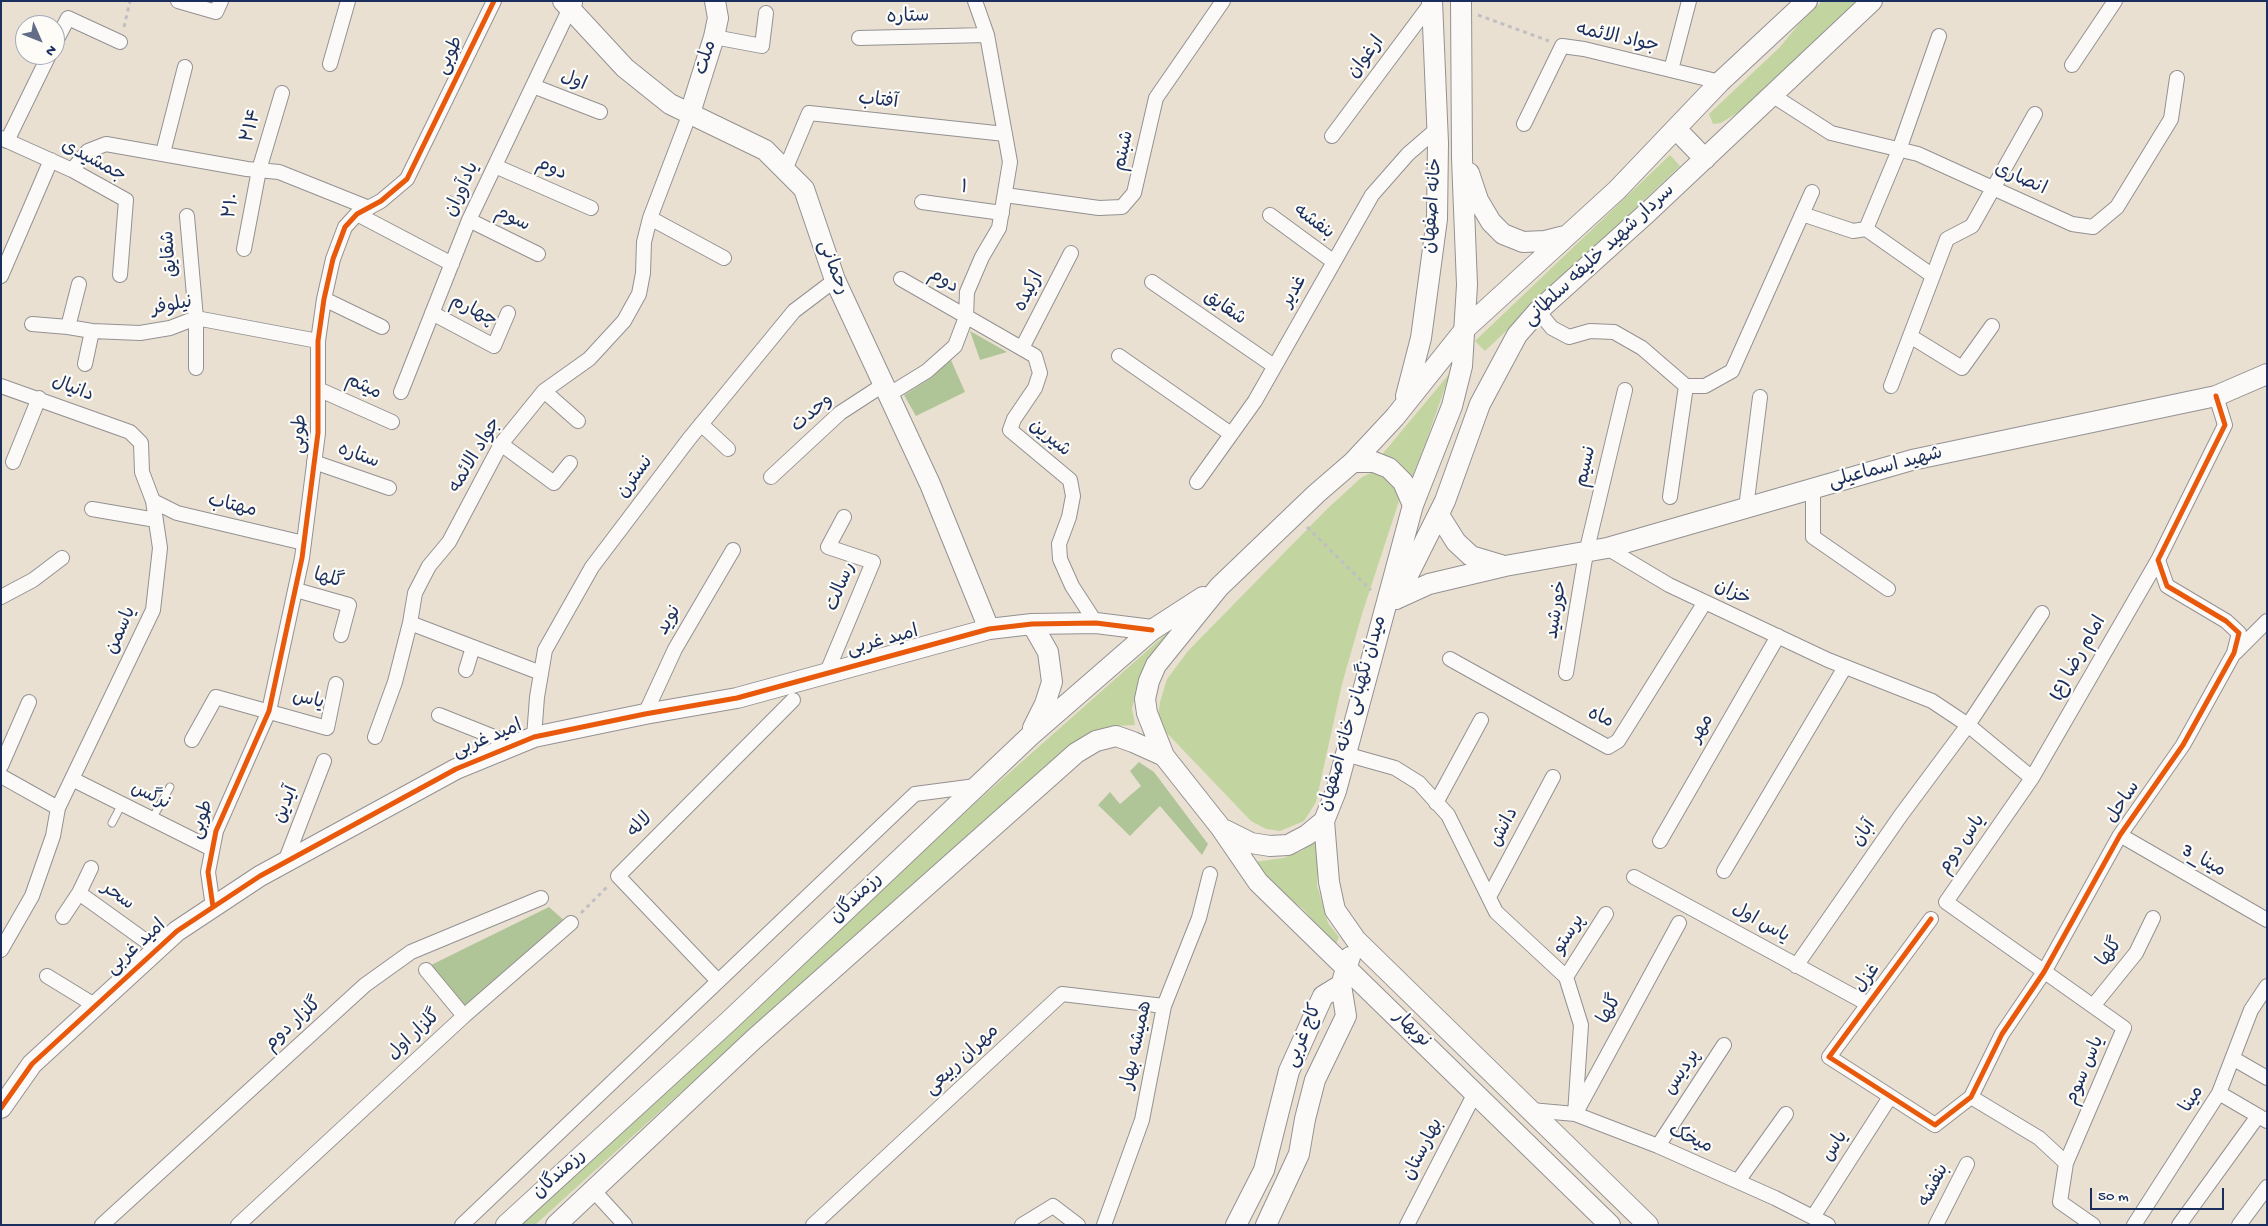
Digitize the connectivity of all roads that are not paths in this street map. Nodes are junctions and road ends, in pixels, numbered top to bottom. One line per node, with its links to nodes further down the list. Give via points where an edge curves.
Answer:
1 (178, 1): 2 (street, via 216,12)
2 (220, 1)
3 (348, 1): 23 (street)
4 (494, 1): 56 (street, طوبی, via 407,179)
5 (716, 1): 20 (main road, ملت, via 718,18)
6 (975, 1): 18 (street)
7 (1223, 1): 53 (street, شبنم, via 1156,98 1134,193 1122,207 1099,208)
8 (1426, 1): 13 (street)
9 (1689, 1): 27 (street)
10 (1807, 1): 29 (main road, سردار شهید خلیفه سلطانی)
11 (1872, 1): 32 (main road, سردار شهید خلیفه سلطانی)
12 (2115, 1): 25 (street)
13 (1432, 2): 37 (main road, خانه اصفهان); 40 (street, ارغوان)
14 (570, 4): 30 (street, یادآوران); 34 (main road, رحمانی, via 625,68 670,104)
15 (1461, 5): 43 (main road, خانه اصفهان)
16 (766, 13): 20 (street, via 762,46)
17 (65, 24): 22 (street, via 68,18)
18 (987, 34): 21 (street, ستاره); 39 (street)
19 (1939, 36): 42 (street)
20 (714, 37): 34 (main road, ملت)
21 (859, 38)
22 (120, 42)
23 (330, 64)
24 (44, 65): 41 (street)
25 (2072, 65)
26 (185, 67): 44 (street)
27 (1672, 70): 29 (street, جواد الائمه); 36 (street, جواد الائمه, via 1562,46)
28 (2177, 78): 51 (street, انصاری, via 2171,119 2117,208 2093,227 2072,224)
29 (1720, 82): 38 (main road, سردار شهید خلیفه سلطانی)
30 (533, 86): 33 (street, اول); 47 (street, یادآوران)
31 (282, 93): 49 (street, ۲۱۴)
32 (1772, 95): 42 (street, انصاری, via 1831,133); 45 (main road, سردار شهید خلیفه سلطانی)
33 (600, 112)
34 (690, 113): 50 (main road, رحمانی, via 765,150); 61 (street, جواد الائمه)
35 (2035, 114): 51 (street)
36 (1524, 124)
37 (1437, 129): 69 (street, غدیر, via 1408,154 1372,195); 109 (main road, خانه اصفهان, via 1437,219 1421,338)
38 (1676, 129): 45 (main road); 64 (main road, سردار شهید خلیفه سلطانی)
39 (1005, 134): 50 (street, آفتاب, via 809,113); 53 (street, via 1010,162)
40 (1332, 136)
41 (4, 140): 46 (street, جمشیدی)
42 (1899, 150): 51 (street, انصاری, via 1918,154); 63 (street)
43 (1462, 151): 64 (main road, via 1478,200 1491,222 1503,234 1523,242); 88 (main road, خانه اصفهان)
44 (163, 153): 48 (street, via 106,144 88,151); 49 (street)
45 (1705, 159): 79 (main road, سردار شهید خلیفه سلطانی)
46 (51, 160): 48 (street, جمشیدی); 71 (street)
47 (495, 166): 55 (street, دوم); 62 (street, یادآوران)
48 (72, 170): 72 (street, جمشیدی, via 126,200)
49 (259, 170): 56 (street, via 279,172); 65 (street, ۲۱۰)
50 (785, 170): 75 (main road, رحمانی, via 804,188)
51 (1993, 188): 73 (street, via 1972,226 1947,239)
52 (1812, 192): 58 (street)
53 (1004, 195): 57 (street)
54 (922, 202): 57 (street, ۱)
55 (591, 208)
56 (363, 211): 70 (street); 78 (street, طوبی, via 345,228 333,259)
57 (1002, 213): 82 (street, via 999,228 967,292)
58 (1802, 214): 63 (street, via 1853,231); 99 (street, via 1732,371 1705,386)
59 (1270, 215): 69 (street, بنفشه)
60 (187, 216): 83 (street, شقایق)
61 (650, 218): 68 (street); 104 (street, جواد الائمه, via 644,242 639,294 624,321 589,359)
62 (469, 220): 67 (street, سوم); 70 (street, یادآوران)
63 (1866, 229): 73 (street)
64 (1567, 236): 88 (main road, سردار شهید خلیفه سلطانی)
65 (244, 249)
66 (1071, 253): 92 (street, ارکیده)
67 (538, 254)
68 (724, 258)
69 (1334, 262): 95 (street, غدیر)
70 (452, 264): 80 (street, یادآوران)
71 (1, 276)
72 (120, 276)
73 (1933, 276): 90 (street)
74 (901, 279): 82 (street, دوم)
75 (835, 280): 102 (main road, رحمانی); 112 (street, نسترن, via 794,311)
76 (1152, 282): 95 (street, شقایق)
77 (79, 284): 87 (street)
78 (324, 299): 85 (street); 91 (street, طوبی)
79 (1538, 311): 99 (street, via 1552,328 1569,336 1590,331 1614,332 1642,348); 130 (main road, سردار شهید خلیفه سلطانی, via 1517,335 1480,404)
80 (432, 313): 81 (street, چهارم, via 494,346); 105 (street, یادآوران)
81 (508, 313)
82 (966, 317): 92 (street, شیرین); 102 (street, via 955,346 927,371)
83 (196, 318): 89 (street, نیلوفر, via 170,328 140,333); 91 (street, نیلوفر); 96 (street)
84 (32, 324): 87 (street, نیلوفر)
85 (382, 326)
86 (1992, 326): 90 (street, via 1962,368)
87 (68, 327): 89 (street, نیلوفر)
88 (1466, 328): 109 (main road, میدان نگهبانی خانه اصفهان); 127 (main road, میدان نگهبانی خانه اصفهان, via 1462,366 1452,406)
89 (92, 331): 94 (street)
90 (1910, 336): 100 (street)
91 (318, 341): 101 (street, طوبی)
92 (1022, 348): 149 (street, شیرین, via 1035,356 1040,373 1035,388 1010,430 1070,480 1073,496 1059,544 1060,559 1072,586)
93 (1119, 356): 114 (street)
94 (85, 364)
95 (1274, 366): 114 (street, غدیر, via 1255,401)
96 (196, 368)
97 (2267, 374): 106 (main road, شهید اسماعیلی)
98 (1, 386): 108 (street, دانیال)
99 (1686, 386): 125 (street)
100 (1891, 386)
101 (318, 389): 111 (street, میثم); 118 (street, طوبی)
102 (886, 390): 121 (street, وحدت, via 840,413); 151 (main road, رحمانی, via 930,484)
103 (1624, 390): 136 (street, نسیم)
104 (544, 391): 110 (street); 115 (street, جواد الائمه)
105 (401, 392)
106 (2216, 396): 124 (main road, شهید اسماعیلی, via 1912,460); 138 (street, via 2225,425)
107 (1760, 397): 128 (street)
108 (39, 398): 113 (street, دانیال); 117 (street)
109 (1402, 408): 119 (main road, میدان نگهبانی خانه اصفهان)
110 (578, 421)
111 (392, 422)
112 (701, 424): 116 (street); 161 (street, نسترن, via 592,567 545,650)
113 (130, 432): 126 (street, یاسمن, via 141,443 142,472)
114 (1231, 434): 122 (street, غدیر)
115 (500, 444): 120 (street, via 554,483); 148 (street, جواد الائمه, via 449,542 429,566 415,594)
116 (728, 449)
117 (13, 462)
118 (314, 462): 123 (street, ستاره); 133 (street, طوبی)
119 (1353, 462): 127 (main road, via 1374,462 1389,468 1403,482); 140 (main road, میدان نگهبانی خانه اصفهان)
120 (570, 463)
121 (771, 477)
122 (1196, 482)
123 (389, 488)
124 (1813, 488): 128 (main road, شهید اسماعیلی); 141 (street, via 1813,537)
125 (1670, 497)
126 (153, 501): 132 (street, یاسمن); 133 (street, مهتاب, via 177,514)
127 (1413, 505): 145 (main road, میدان نگهبانی خانه اصفهان)
128 (1746, 508): 134 (main road, شهید اسماعیلی)
129 (92, 509): 132 (street)
130 (1439, 515): 139 (main road, شهید اسماعیلی, via 1456,542 1471,556); 145 (main road, سردار شهید خلیفه سلطانی)
131 (844, 517): 160 (street, رسالت, via 828,547 873,562)
132 (156, 520): 183 (street, یاسمن, via 160,548 153,610)
133 (304, 543): 142 (street, طوبی)
134 (1607, 548): 136 (main road, شهید اسماعیلی); 144 (street, خزان)
135 (733, 550): 167 (street, نوید, via 675,649)
136 (1586, 553): 139 (main road, شهید اسماعیلی); 162 (street, خورشید)
137 (62, 558): 143 (street, via 33,580)
138 (2158, 560): 156 (street, ساحل, via 2167,586 2226,621 2239,633); 182 (street, امام رضا (ع))
139 (1505, 566): 145 (main road, شهید اسماعیلی, via 1429,584)
140 (1219, 587): 152 (main road, رزمندگان); 177 (main road, میدان نگهبانی خانه اصفهان, via 1156,665 1148,681 1147,713)
141 (1888, 589)
142 (296, 590): 153 (street, گلها, via 349,605); 166 (street, طوبی)
143 (1, 597)
144 (1705, 602): 154 (street, خزان); 157 (street, ماه, via 1618,741 1608,747)
145 (1388, 608): 176 (main road, میدان نگهبانی خانه اصفهان)
146 (2042, 613): 170 (street, آبان)
147 (2267, 621): 156 (street, ساحل)
148 (410, 623): 155 (street); 171 (street, جواد الائمه, via 395,682)
149 (1096, 623): 150 (main road, امید غربی); 152 (main road, امید غربی)
150 (1032, 624): 151 (main road, امید غربی); 172 (main road, via 1048,652 1052,682)
151 (989, 629): 160 (main road, امید غربی)
152 (1152, 630): 172 (main road, رزمندگان)
153 (340, 635)
154 (1778, 636): 158 (street, خزان); 194 (street, مهر)
155 (473, 647): 159 (street); 161 (street)
156 (2234, 653): 193 (street, ساحل, via 2183,745)
157 (1450, 659)
158 (1845, 667): 170 (street, خزان, via 1932,701); 198 (street)
159 (466, 670)
160 (826, 672): 167 (main road, امید غربی, via 737,698)
161 (541, 673): 173 (street, نسترن)
162 (1566, 673)
163 (336, 684): 166 (street, یاس, via 327,728)
164 (793, 700): 221 (street, لاله, via 618,876)
165 (29, 702): 179 (street)
166 (269, 711): 174 (street, via 216,697); 195 (street, طوبی, via 216,831)
167 (645, 714): 173 (main road, امید غربی)
168 (439, 715): 175 (street)
169 (1481, 720): 186 (street)
170 (1968, 726): 182 (street); 215 (street, آبان, via 1901,815)
171 (375, 736)
172 (1030, 736): 184 (main road, رزمندگان)
173 (534, 737): 175 (main road, امید غربی)
174 (192, 740)
175 (514, 745): 196 (main road, امید غربی, via 456,769)
176 (1346, 754): 186 (street, via 1395,768 1419,783); 190 (main road, میدان نگهبانی خانه اصفهان)
177 (1164, 756): 192 (main road, میدان نگهبانی خانه اصفهان); 246 (main road, رزمندگان, via 1116,736 1096,741 1076,753 753,1040)
178 (324, 761): 196 (street, آیدین)
179 (1, 766)
180 (1, 776): 188 (street)
181 (1553, 777): 202 (street, دانش)
182 (2032, 778): 217 (street, یاس دوم, via 1946,902)
183 (72, 779): 187 (street, نرگس); 188 (street, یاسمن)
184 (976, 786): 221 (street, via 915,794); 251 (main road, رزمندگان, via 729,1021)
185 (170, 787): 189 (lane)
186 (1436, 802): 202 (street, via 1448,815)
187 (122, 804): 189 (street, نرگس); 191 (lane)
188 (58, 808): 214 (street, یاسمن, via 32,896)
189 (152, 819): 195 (street, نرگس)
190 (1324, 821): 192 (main road, میدان نگهبانی خانه اصفهان, via 1288,845 1251,843); 212 (main road, نوبهار, via 1329,882 1335,910)
191 (112, 824)
192 (1220, 828): 219 (main road, نوبهار, via 1258,882)
193 (2120, 835): 209 (street, مینا_3); 217 (street, ساحل)
194 (1660, 841)
195 (212, 848): 204 (street, طوبی, via 208,872)
196 (285, 862): 204 (main road, امید غربی)
197 (91, 868): 201 (street)
198 (1724, 871)
199 (1210, 874): 225 (street, همیشه بهار, via 1199,918)
200 (1634, 877): 215 (street, یاس اول)
201 (79, 893): 206 (street); 213 (street, سحر)
202 (1489, 897): 220 (street, via 1496,912)
203 (541, 898): 248 (street, گلزار دوم, via 411,952 365,986)
204 (214, 906): 213 (main road, امید غربی, via 177,930)
205 (1606, 914): 220 (street, پرستو)
206 (63, 917)
207 (2153, 918): 226 (street, گلها, via 2136,953)
208 (1931, 919): 223 (street, غزل)
209 (2267, 920)
210 (1679, 923): 238 (street, گلها)
211 (571, 924): 227 (street, گلزار اول)
212 (1356, 940): 219 (main road); 237 (main road, نوبهار)
213 (157, 949): 224 (main road, امید غربی)
214 (1, 950)
215 (1796, 966): 223 (street, یاس اول)
216 (426, 970): 227 (street)
217 (2044, 972): 226 (street, یاس سوم); 235 (street, ساحل, via 2002,1034)
218 (47, 976): 224 (street)
219 (1344, 976): 232 (main road, نوبهار); 259 (main road, کاج غربی, via 1322,996 1289,1071 1264,1170); 260 (main road, کاج غربی, via 1346,1016 1315,1080 1299,1154)
220 (1566, 977): 238 (street, via 1581,1025)
221 (718, 981): 250 (street)
222 (2267, 986): 230 (street, مینا, via 2251,1010)
223 (1868, 1004): 229 (street, غزل)
224 (96, 1006): 236 (main road, امید غربی, via 32,1064)
225 (1164, 1006): 255 (street, مهران ربیعی, via 1062,994); 258 (street, همیشه بهار, via 1142,1120)
226 (2093, 1006): 242 (street, یاس سوم, via 2124,1028)
227 (464, 1016): 249 (street, گلزار اول)
228 (1724, 1045): 241 (street, پردیس)
229 (1829, 1057): 234 (street, ساحل)
230 (2234, 1059): 231 (street); 233 (street, مینا)
231 (2267, 1078)
232 (1475, 1093): 261 (street, بهارستان); 262 (main road, نوبهار)
233 (2220, 1093): 240 (street); 267 (street, مینا)
234 (1890, 1097): 235 (street, ساحل, via 1935,1125); 247 (street, یاس)
235 (1971, 1097): 242 (street, via 2039,1138)
236 (1, 1108)
237 (1531, 1110): 238 (street, میخک); 263 (main road, نوبهار)
238 (1575, 1114): 241 (street, میخک)
239 (1786, 1114): 244 (street)
240 (2262, 1119): 268 (street)
241 (1658, 1146): 244 (street, میخک)
242 (2066, 1162): 266 (street, یاس سوم, via 2060,1202)
243 (1967, 1164): 265 (street, بنفشه)
244 (1738, 1181): 247 (street, میخک)
245 (2267, 1187): 269 (street)
246 (593, 1190): 252 (main road, رزمندگان); 253 (street); 254 (street)
247 (1813, 1217): 264 (street, میخک)
248 (102, 1225)
249 (238, 1225)
250 (462, 1225)
251 (506, 1225)
252 (556, 1225)
253 (570, 1225)
254 (625, 1225)
255 (814, 1225)
256 (1022, 1225): 257 (street, via 1053,1206)
257 (1078, 1225)
258 (1104, 1225)
259 (1236, 1225)
260 (1266, 1225)
261 (1408, 1225)
262 (1610, 1225)
263 (1648, 1225)
264 (1828, 1225)
265 (1936, 1225)
266 (2093, 1225)
267 (2134, 1225)
268 (2179, 1225)
269 (2239, 1225)

